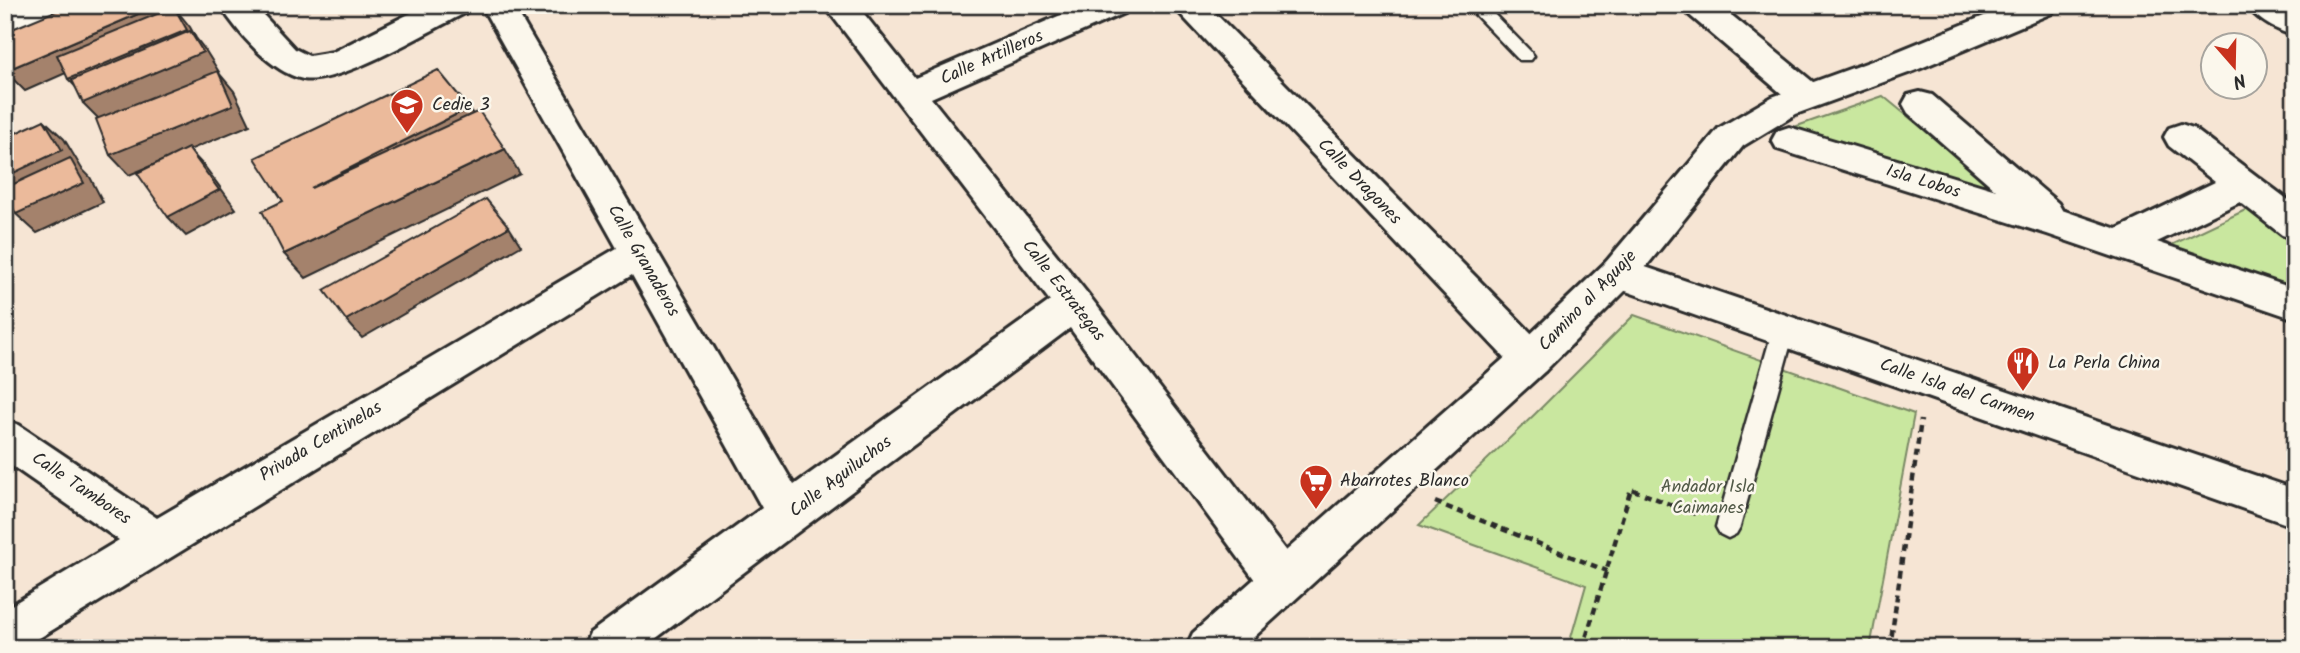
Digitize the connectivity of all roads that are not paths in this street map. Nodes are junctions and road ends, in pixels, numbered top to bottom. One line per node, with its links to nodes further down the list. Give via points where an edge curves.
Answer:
1 (44, 5): 12 (street)
2 (236, 5): 3 (street, via 283,57 306,68 340,62)
3 (454, 5)
4 (497, 5): 24 (street, Calle Granaderos)
5 (840, 5): 15 (street, Calle Estrategas)
6 (1113, 5): 15 (street, Calle Artilleros)
7 (1188, 5): 29 (street, Calle Dragones)
8 (1474, 5): 14 (lane)
9 (1698, 5): 16 (street)
10 (2041, 5): 16 (street, Camino al Aguaje)
11 (2263, 5): 13 (street)
12 (5, 22)
13 (2295, 25)
14 (1525, 56)
15 (909, 94): 26 (street, Calle Estrategas)
16 (1807, 96): 25 (street, Camino al Aguaje, via 1744,126 1731,137)
17 (1920, 104): 21 (street, Isla Lobos)
18 (2181, 137): 20 (street)
19 (1789, 140): 21 (street, Isla Lobos)
20 (2242, 185): 22 (street); 23 (street)
21 (2057, 223): 23 (street, Isla Lobos)
22 (2295, 225)
23 (2120, 244): 27 (street, Isla Lobos)
24 (638, 253): 32 (street, Calle Granaderos); 34 (street, Privada Centinelas)
25 (1619, 273): 28 (street, Calle Isla del Carmen); 29 (street, Camino al Aguaje)
26 (1074, 304): 32 (street, Calle Aguiluchos); 35 (street, Calle Estrategas)
27 (2295, 304)
28 (1783, 332): 31 (street, Calle Isla del Carmen); 33 (lane)
29 (1531, 359): 35 (street, Camino al Aguaje)
30 (5, 438): 34 (street, Calle Tambores)
31 (2295, 508)
32 (789, 516): 37 (street, Calle Aguiluchos)
33 (1728, 527)
34 (156, 541): 36 (street, Privada Centinelas)
35 (1282, 581): 38 (street, Camino al Aguaje)
36 (5, 634)
37 (606, 648)
38 (1209, 648)

